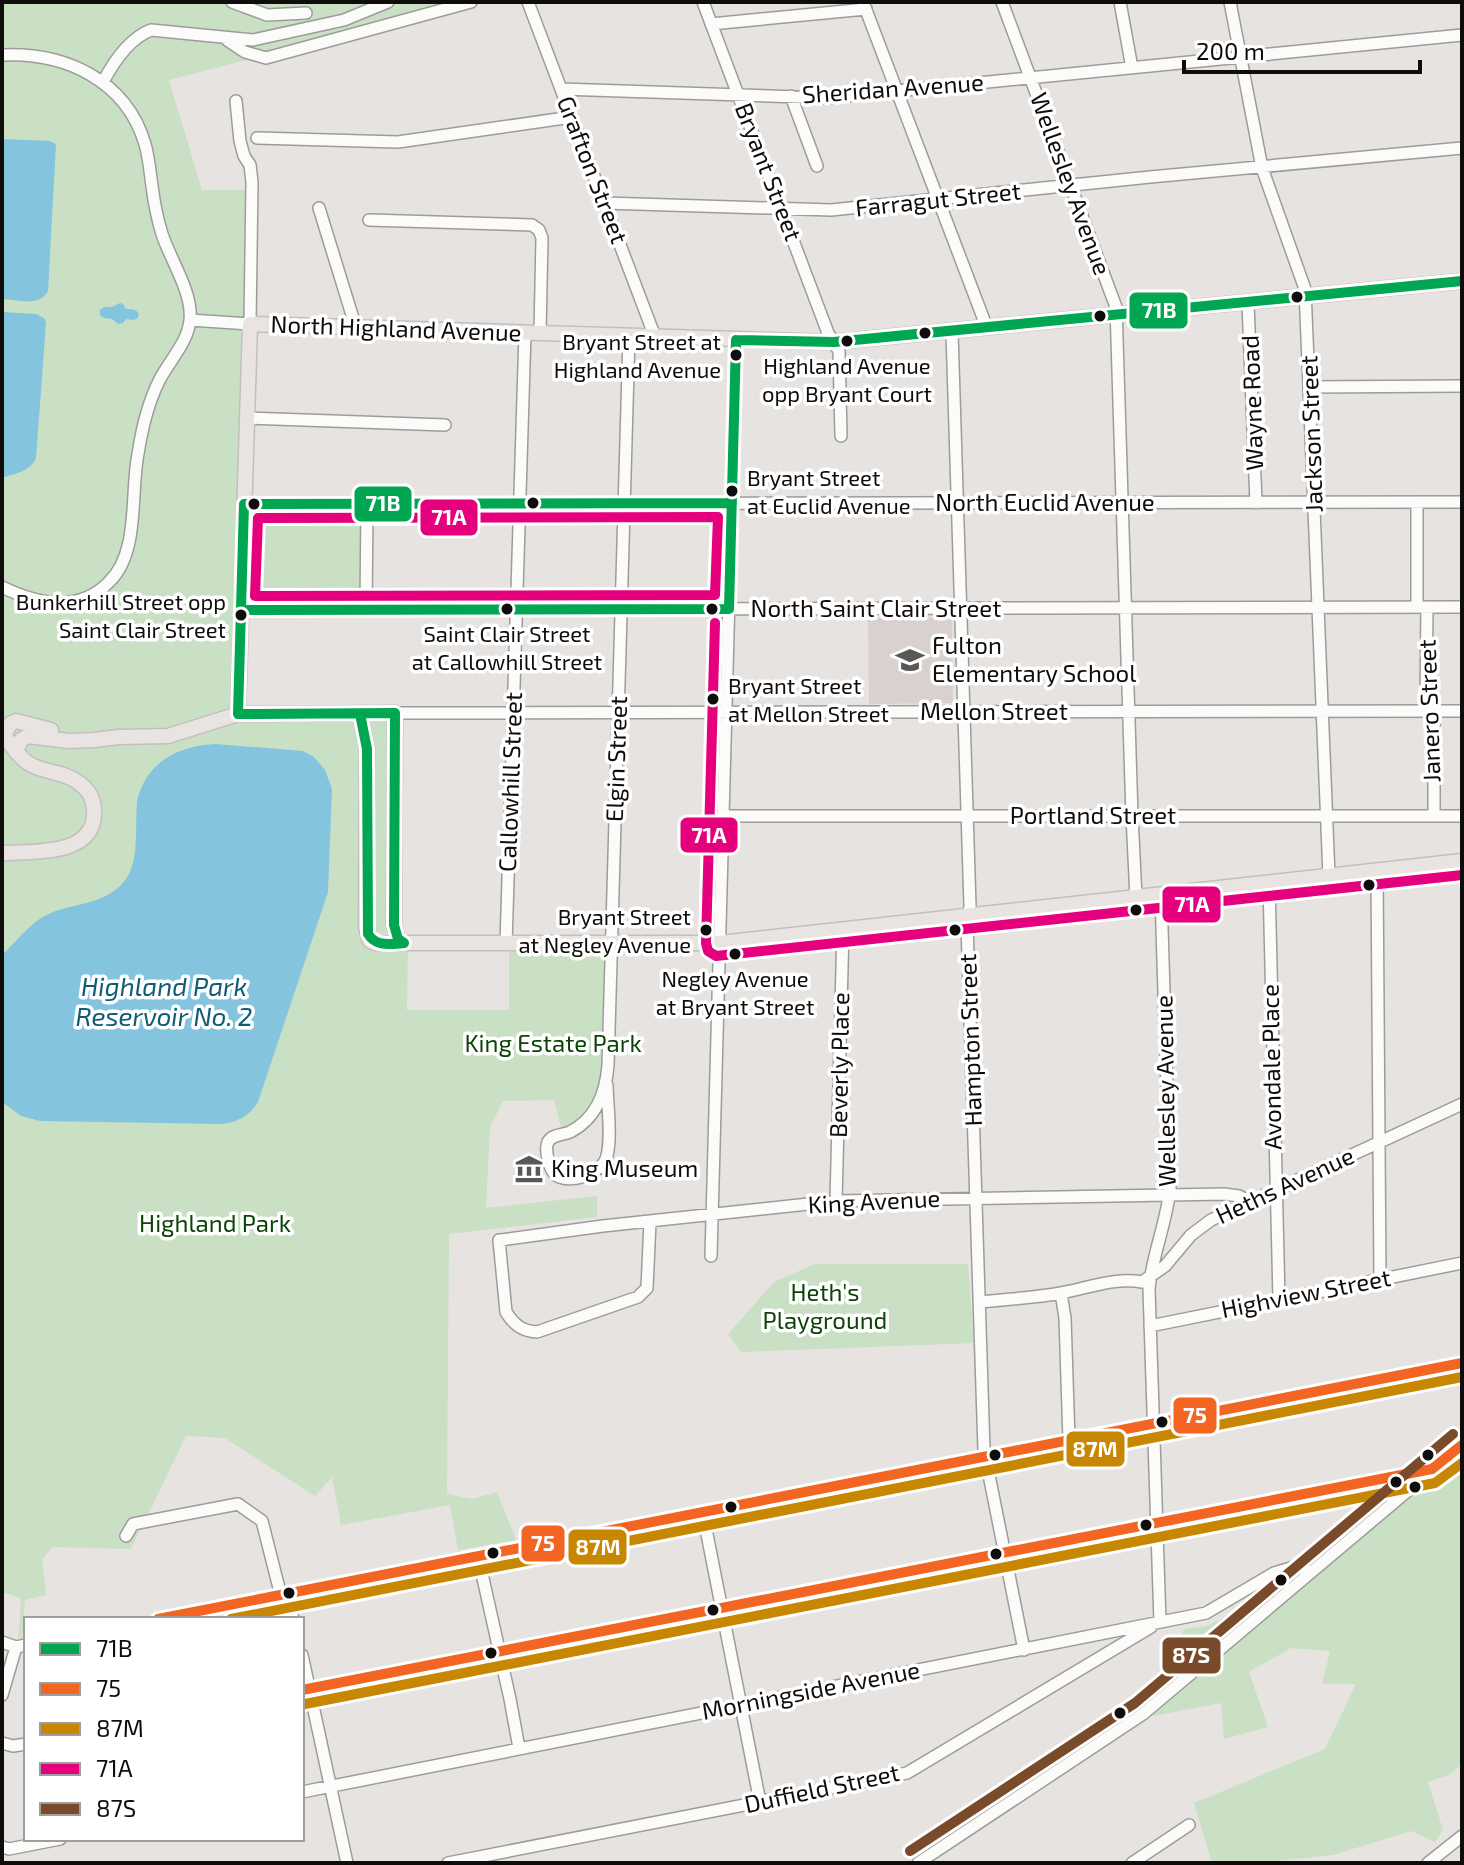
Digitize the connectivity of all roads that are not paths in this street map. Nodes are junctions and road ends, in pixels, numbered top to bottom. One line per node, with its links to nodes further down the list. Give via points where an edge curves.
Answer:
1 (232, 2): 10 (street, via 267,15)
2 (388, 2): 12 (street)
3 (471, 2): 14 (street, via 266,58)
4 (528, 2): 20 (street, Grafton Street)
5 (703, 2): 11 (street, Bryant Street)
6 (1002, 2): 18 (street, Wellesley Avenue)
7 (1120, 2): 17 (street)
8 (1230, 2): 16 (street, Jackson Street)
9 (865, 6): 11 (street); 21 (street)
10 (305, 8): 12 (street)
11 (711, 24): 22 (street, Bryant Street)
12 (309, 28): 14 (street, via 253,40)
13 (1462, 35): 16 (street, Sheridan Avenue)
14 (223, 37): 19 (street, via 146,31)
15 (2, 55): 19 (street, via 52,59)
16 (1240, 57): 17 (street, Sheridan Avenue); 29 (street, Jackson Street)
17 (1132, 68): 18 (street, Sheridan Avenue)
18 (1030, 78): 21 (street, Sheridan Avenue); 30 (street, Wellesley Avenue)
19 (103, 82): 40 (street, via 142,135 156,211 189,301)
20 (561, 89): 22 (street, Sheridan Avenue); 25 (street, Grafton Street)
21 (897, 91): 23 (street, Sheridan Avenue); 31 (street)
22 (738, 95): 23 (street, Sheridan Avenue); 34 (street, Bryant Street)
23 (791, 96): 28 (street)
24 (236, 101): 41 (street, via 252,182)
25 (572, 117): 26 (street, via 398,142); 32 (street, Grafton Street)
26 (257, 138)
27 (1462, 148): 29 (street, Farragut Street)
28 (817, 166)
29 (1262, 168): 30 (street, Farragut Street); 37 (street, Jackson Street)
30 (1071, 186): 31 (street, Farragut Street); 39 (street, Wellesley Avenue)
31 (938, 200): 34 (street, Farragut Street); 43 (street)
32 (605, 203): 34 (street, Farragut Street); 47 (street, Grafton Street)
33 (319, 208): 42 (street)
34 (782, 209): 49 (street, Bryant Street)
35 (369, 220): 45 (street, Callowhill Street, via 532,225 542,238)
36 (1462, 281): 37 (main road, North Highland Avenue)
37 (1306, 297): 38 (main road, North Highland Avenue); 51 (street, Jackson Street)
38 (1248, 303): 39 (main road, North Highland Avenue); 63 (street, Wayne Road)
39 (1116, 316): 43 (main road, North Highland Avenue); 62 (street, Wellesley Avenue)
40 (190, 320): 41 (street, North Highland Avenue); 66 (street, via 147,411 132,523 118,572 94,594 65,603 31,599)
41 (250, 324): 42 (main road, North Highland Avenue); 52 (main road)
42 (356, 328): 45 (main road, North Highland Avenue)
43 (987, 328): 44 (main road, North Highland Avenue)
44 (952, 332): 49 (main road, North Highland Avenue); 61 (street, Hampton Street)
45 (532, 333): 46 (main road, North Highland Avenue); 58 (street, Callowhill Street)
46 (629, 336): 47 (main road, North Highland Avenue); 59 (street, Elgin Street)
47 (655, 337): 48 (main road, North Highland Avenue)
48 (736, 340): 49 (main road, North Highland Avenue); 60 (street)
49 (834, 342): 54 (street, Bryant Street, via 839,351)
50 (1462, 386): 51 (street)
51 (1310, 387): 55 (street, Jackson Street)
52 (247, 418): 53 (street); 64 (main road)
53 (445, 425)
54 (841, 436)
55 (1315, 502): 56 (street, North Euclid Avenue); 63 (street, North Euclid Avenue); 70 (street, Jackson Street)
56 (1417, 502): 57 (street, North Euclid Avenue); 67 (street, Janero Street)
57 (1462, 502)
58 (520, 503): 59 (street, North Euclid Avenue); 65 (street, North Euclid Avenue); 72 (street, Callowhill Street)
59 (624, 503): 60 (street, North Euclid Avenue); 73 (street, Elgin Street)
60 (732, 503): 61 (street, North Euclid Avenue); 74 (street)
61 (957, 503): 62 (street, North Euclid Avenue); 75 (street, Hampton Street)
62 (1122, 503): 63 (street, North Euclid Avenue); 69 (street, Wellesley Avenue)
63 (1256, 503)
64 (244, 504): 65 (street, North Euclid Avenue); 76 (main road)
65 (367, 504): 71 (street)
66 (2, 587)
67 (1422, 607): 68 (street, North Saint Clair Street); 70 (street, North Saint Clair Street); 80 (street, Janero Street)
68 (1462, 607)
69 (1125, 608): 70 (street, North Saint Clair Street); 75 (street, North Saint Clair Street); 78 (street, Wellesley Avenue)
70 (1318, 608): 79 (street, Jackson Street)
71 (366, 609): 72 (street, North Saint Clair Street); 76 (street, North Saint Clair Street)
72 (516, 609): 73 (street, North Saint Clair Street); 85 (street, Callowhill Street)
73 (621, 609): 74 (street, North Saint Clair Street); 82 (street, Elgin Street)
74 (729, 609): 75 (street, North Saint Clair Street); 77 (street)
75 (961, 609): 83 (street, Hampton Street)
76 (241, 610): 86 (main road)
77 (726, 711): 82 (street, Mellon Street); 83 (street, Mellon Street); 91 (street)
78 (1129, 711): 79 (street, Mellon Street); 83 (street, Mellon Street); 93 (street, Wellesley Avenue)
79 (1322, 711): 80 (street, Mellon Street); 94 (street, Jackson Street)
80 (1430, 711): 81 (street, Mellon Street); 95 (street, Janero Street)
81 (1462, 711)
82 (618, 712): 85 (street, Mellon Street); 109 (street, Elgin Street)
83 (964, 712): 92 (street, Hampton Street)
84 (395, 713): 85 (street, Mellon Street); 87 (main road, Mellon Street); 106 (main road, via 394,925)
85 (513, 713): 108 (street, Callowhill Street)
86 (238, 714): 87 (main road, Mellon Street); 89 (main road, Mellon Street, via 175,735)
87 (360, 714): 106 (main road, via 367,749 366,927 370,941)
88 (3, 734): 89 (main road, via 16,721); 90 (main road)
89 (119, 737): 90 (main road, via 69,741 28,736)
90 (16, 752): 97 (main road, via 28,763 86,788 94,820 88,833 69,847)
91 (723, 816): 92 (street, Portland Street); 107 (street)
92 (967, 816): 93 (street, Portland Street); 104 (street, Hampton Street)
93 (1132, 816): 94 (street, Portland Street); 103 (street, Wellesley Avenue)
94 (1327, 816): 95 (street, Portland Street); 100 (street, Jackson Street)
95 (1434, 816): 96 (street, Portland Street)
96 (1462, 816)
97 (2, 853)
98 (1462, 861): 99 (main road)
99 (1377, 871): 100 (main road); 114 (street)
100 (1329, 876): 101 (main road)
101 (1269, 883): 102 (main road); 115 (street, Avondale Place)
102 (1161, 895): 103 (main road); 116 (street, Wellesley Avenue)
103 (1136, 897): 104 (main road)
104 (969, 916): 105 (main road); 117 (street, Hampton Street)
105 (843, 929): 107 (main road); 118 (street, Beverly Place)
106 (404, 943): 108 (main road)
107 (720, 943): 109 (main road); 120 (street)
108 (506, 944): 109 (main road)
109 (612, 944): 110 (street, Elgin Street)
110 (607, 1085): 112 (street, Elgin Street); 113 (street, Elgin Street)
111 (1462, 1104): 114 (street, Heths Avenue)
112 (589, 1117): 113 (street, via 597,1124); 113 (street, Elgin Street, via 549,1141 550,1164 558,1177 581,1177 604,1163)
113 (608, 1122)
114 (1378, 1143): 115 (street, Heths Avenue); 125 (street)
115 (1275, 1190): 119 (street, Heths Avenue); 127 (street, Avondale Place)
116 (1169, 1195): 117 (street, King Avenue); 119 (street, King Avenue, via 1224,1194); 124 (street, Wellesley Avenue)
117 (976, 1198): 118 (street, King Avenue); 128 (street, Hampton Street)
118 (836, 1201): 120 (street, King Avenue)
119 (1250, 1202): 124 (street, Heths Avenue, via 1211,1220)
120 (712, 1216): 121 (street, King Avenue); 122 (street)
121 (650, 1222): 121 (street, King Avenue, via 647,1288 638,1297 537,1332 511,1321 499,1240)
122 (711, 1256)
123 (1462, 1263): 125 (street, Highview Street)
124 (1150, 1277): 126 (street); 129 (street, Wellesley Avenue)
125 (1380, 1280): 127 (street, Highview Street)
126 (1061, 1293): 128 (street); 132 (street)
127 (1279, 1299): 129 (street, Highview Street)
128 (980, 1302): 134 (street, Hampton Street)
129 (1150, 1326): 131 (street, Wellesley Avenue)
130 (1462, 1363): 131 (street)
131 (1152, 1424): 132 (street); 137 (street, Wellesley Avenue)
132 (1069, 1440): 134 (street)
133 (1462, 1445): 135 (street)
134 (986, 1456): 136 (street); 139 (street, Hampton Street)
135 (1432, 1469): 137 (street); 141 (street)
136 (704, 1512): 140 (street); 143 (street)
137 (1156, 1522): 139 (street); 146 (street, Wellesley Avenue)
138 (126, 1536): 142 (street, via 133,1524 238,1504 262,1521)
139 (1005, 1552): 143 (street); 149 (street, Hampton Street)
140 (478, 1556): 142 (street); 150 (street)
141 (1309, 1572): 146 (street, Morningside Avenue, via 1294,1567 1274,1573 1206,1613); 166 (street, via 1143,1714)
142 (284, 1594): 144 (street); 145 (street)
143 (722, 1608): 150 (street); 153 (street)
144 (168, 1617)
145 (293, 1617)
146 (1160, 1622): 149 (street, Morningside Avenue); 159 (street, Duffield Street, via 907,1773)
147 (2, 1642): 148 (street)
148 (21, 1646): 152 (street)
149 (1024, 1650): 153 (street, Morningside Avenue)
150 (500, 1651): 151 (street); 156 (street)
151 (306, 1690): 157 (street)
152 (2, 1695)
153 (741, 1705): 156 (street, Morningside Avenue); 159 (street)
154 (2, 1743): 155 (street)
155 (24, 1744)
156 (519, 1748): 157 (street, Morningside Avenue)
157 (331, 1786): 158 (street, Morningside Avenue); 164 (street)
158 (304, 1792)
159 (760, 1802): 165 (street, Duffield Street)
160 (1189, 1825): 167 (street)
161 (1462, 1836): 168 (street)
162 (50, 1841): 163 (street)
163 (2, 1847)
164 (347, 1863)
165 (448, 1863)
166 (918, 1863)
167 (1132, 1863)
168 (1428, 1863)

